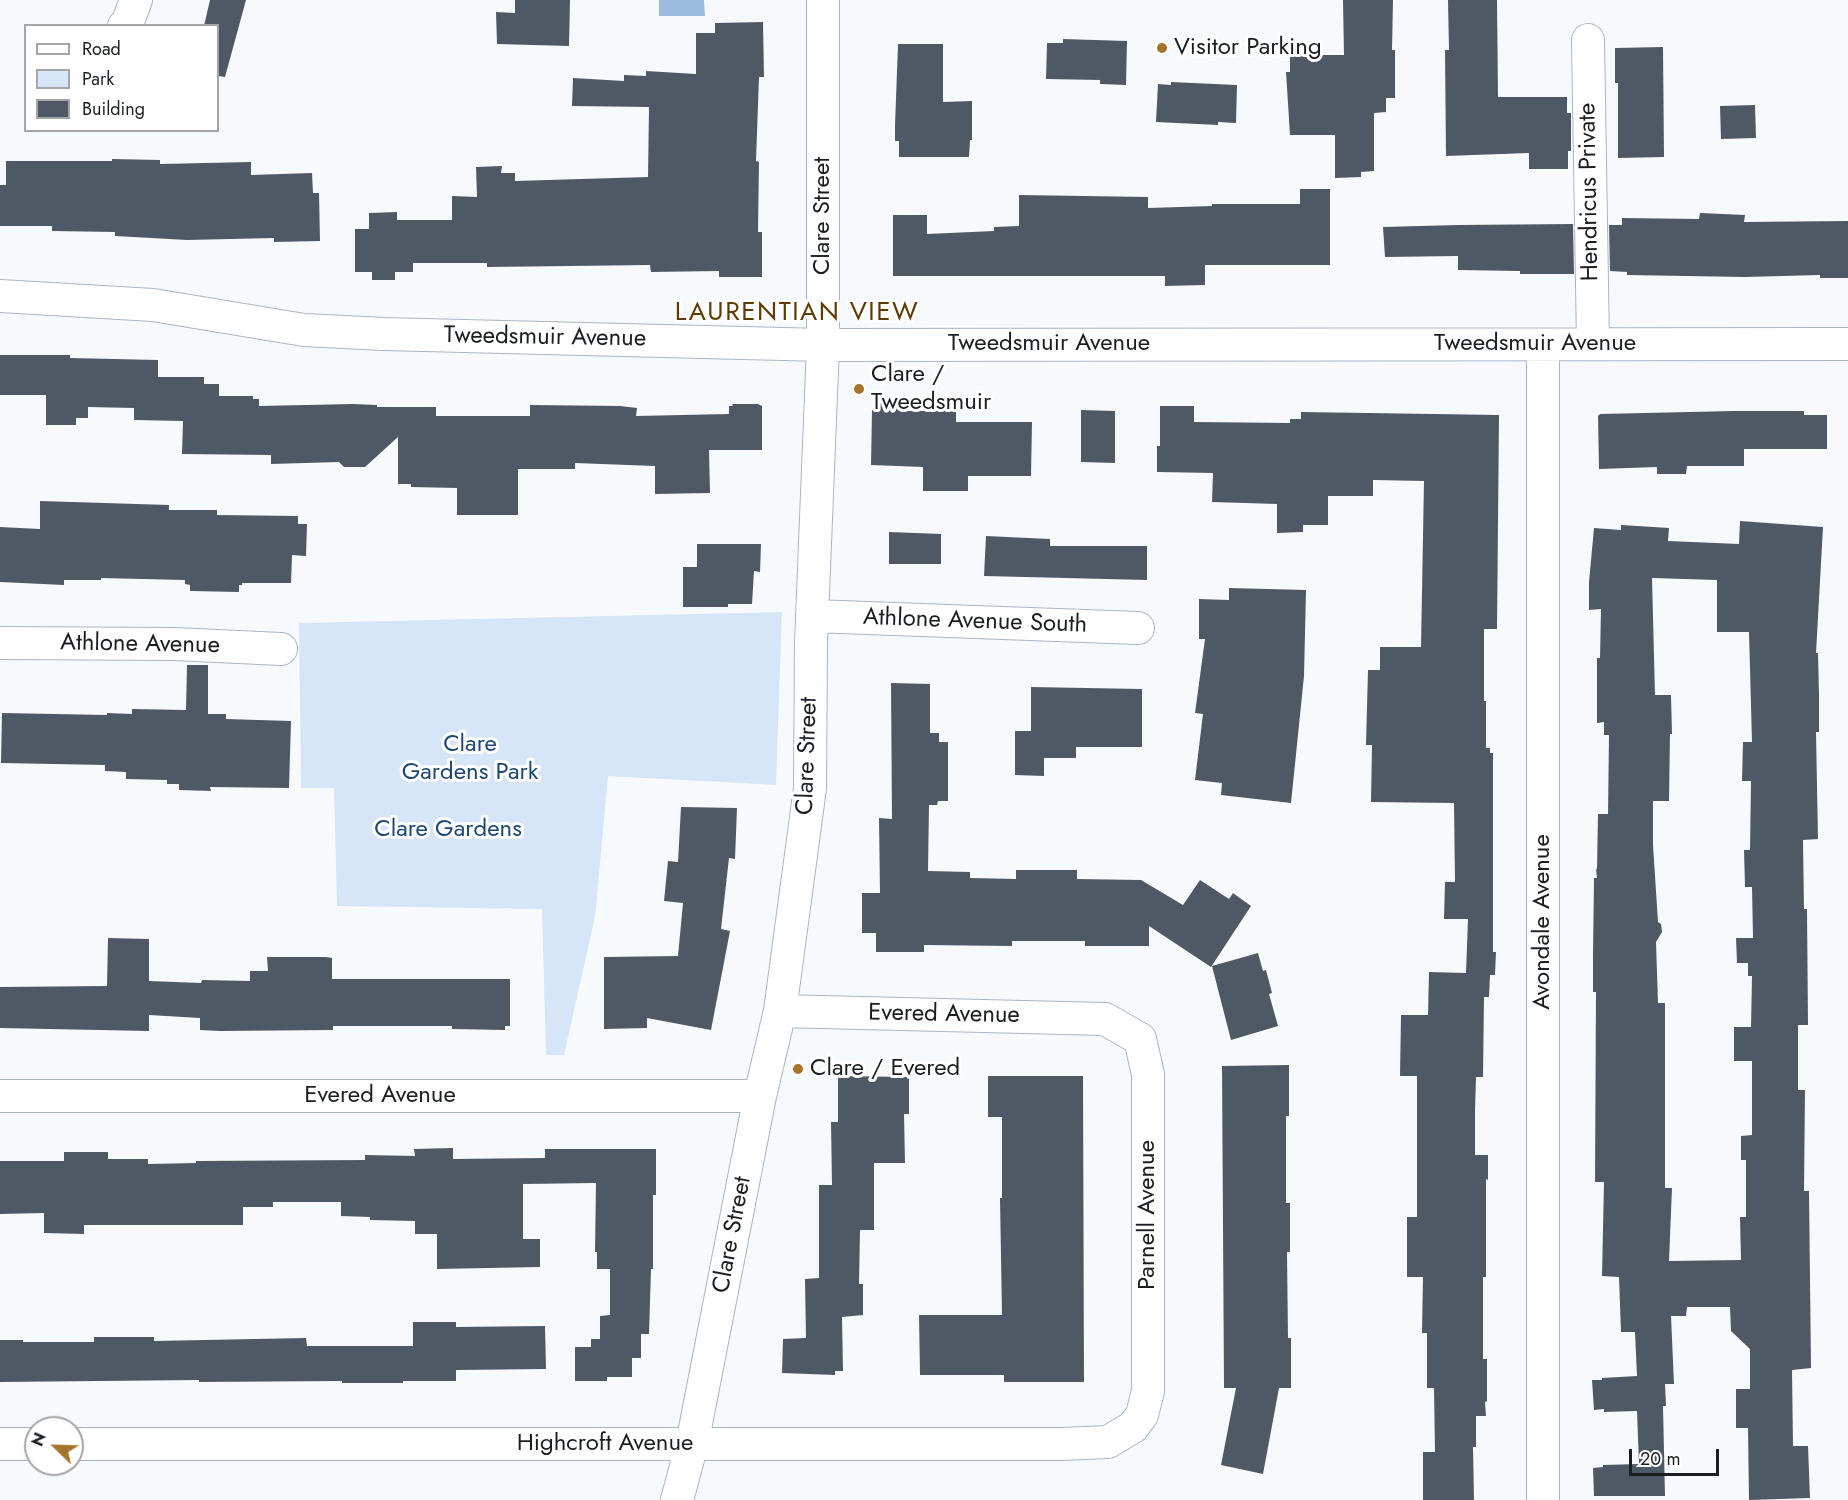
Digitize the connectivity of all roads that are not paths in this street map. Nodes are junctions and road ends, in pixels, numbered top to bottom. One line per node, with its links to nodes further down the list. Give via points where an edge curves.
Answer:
1 (136, 0): 3 (street)
2 (823, 0): 8 (street, Clare Street)
3 (127, 24)
4 (1588, 40): 6 (street, Hendricus Private)
5 (0, 296): 8 (street, Tweedsmuir Avenue, via 153,305 304,330)
6 (1593, 344): 7 (street, Tweedsmuir Avenue); 9 (street, Tweedsmuir Avenue)
7 (1848, 344)
8 (823, 345): 9 (street, Tweedsmuir Avenue); 10 (street, Clare Street)
9 (1543, 345): 24 (street, Avondale Avenue)
10 (813, 616): 11 (street, Athlone Avenue South); 14 (street, Clare Street, via 810,788)
11 (1138, 628)
12 (0, 643): 13 (street, Athlone Avenue)
13 (281, 649)
14 (780, 1011): 15 (street, Evered Avenue); 17 (street, Clare Street)
15 (1107, 1020): 18 (street, Parnell Avenue, via 1140,1039 1148,1074 1148,1391 1142,1415)
16 (0, 1096): 17 (street, Evered Avenue)
17 (760, 1096): 22 (street, Clare Street)
18 (1133, 1427): 22 (street, Highcroft Avenue, via 1108,1442 1061,1444)
19 (0, 1444): 20 (street)
20 (24, 1444)
21 (84, 1444): 22 (street, Highcroft Avenue)
22 (692, 1444): 23 (street, Clare Street)
23 (677, 1500)
24 (1543, 1500)

